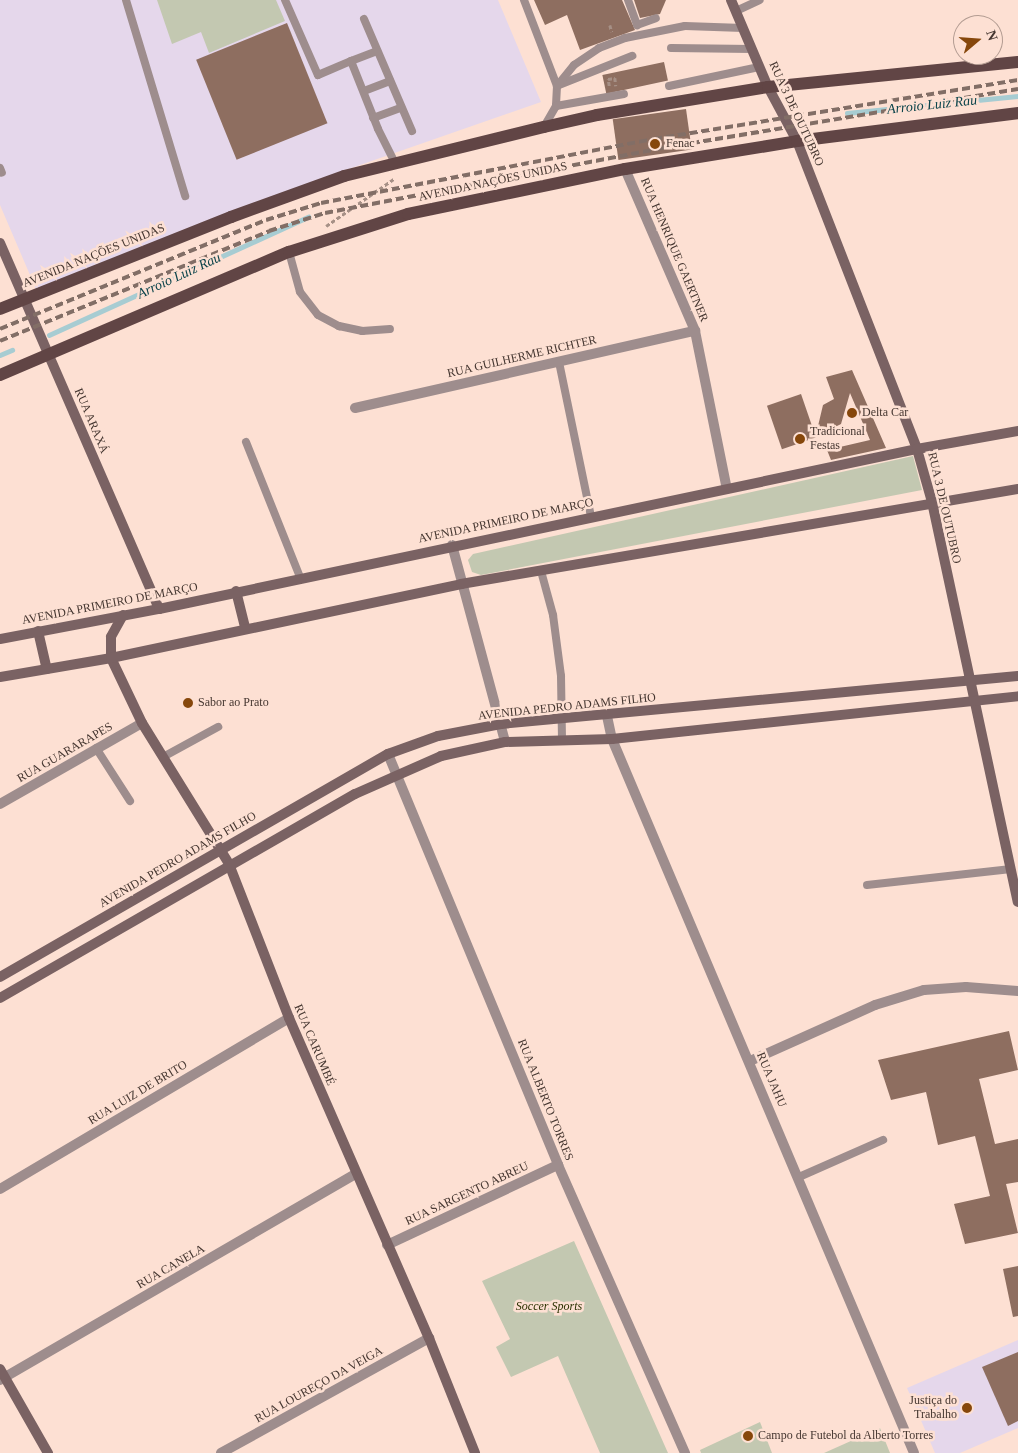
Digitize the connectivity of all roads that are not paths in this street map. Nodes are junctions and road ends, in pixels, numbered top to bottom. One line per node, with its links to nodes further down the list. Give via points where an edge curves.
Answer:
1 (126, 0): 33 (lane)
2 (285, 0): 15 (lane, via 318,75)
3 (524, 0): 19 (lane)
4 (628, 0): 8 (lane, via 637,25)
5 (731, 0): 7 (main road, RUA 3 DE OUTUBRO)
6 (760, 0): 7 (lane)
7 (736, 11): 10 (main road, RUA 3 DE OUTUBRO)
8 (656, 18)
9 (364, 19): 13 (lane)
10 (743, 28): 12 (main road, RUA 3 DE OUTUBRO); 19 (lane, via 685,26 626,38 598,48 574,65)
11 (671, 48): 12 (lane)
12 (752, 49): 17 (main road, RUA 3 DE OUTUBRO)
13 (377, 51): 15 (lane); 18 (lane)
14 (632, 56): 19 (lane)
15 (351, 61): 23 (lane)
16 (1018, 62): 21 (main road, AVENIDA NAÇÕES UNIDAS)
17 (760, 67): 20 (lane); 21 (main road, RUA 3 DE OUTUBRO)
18 (390, 81): 23 (lane); 25 (lane)
19 (557, 86): 24 (lane)
20 (669, 86)
21 (768, 88): 28 (main road, AVENIDA NAÇÕES UNIDAS, via 597,114); 30 (main road, RUA 3 DE OUTUBRO)
22 (620, 89): 24 (lane)
23 (364, 91): 27 (lane)
24 (556, 106): 28 (lane)
25 (400, 108): 27 (lane); 29 (lane)
26 (1018, 113): 30 (main road, AVENIDA NAÇÕES UNIDAS)
27 (373, 118): 31 (lane)
28 (544, 127): 31 (main road, AVENIDA NAÇÕES UNIDAS)
29 (412, 132)
30 (798, 141): 32 (main road, AVENIDA NAÇÕES UNIDAS); 46 (main road, RUA 3 DE OUTUBRO)
31 (396, 166): 36 (main road, AVENIDA NAÇÕES UNIDAS, via 344,176)
32 (626, 169): 35 (main road, AVENIDA NAÇÕES UNIDAS, via 408,214); 39 (street, RUA HENRIQUE GAERTNER)
33 (185, 196)
34 (0, 243): 36 (main road, RUA ARAXÁ)
35 (290, 252): 38 (lane, via 300,292 318,315 339,326 362,331); 40 (main road, AVENIDA NAÇÕES UNIDAS)
36 (26, 298): 37 (main road, AVENIDA NAÇÕES UNIDAS); 40 (main road, RUA ARAXÁ)
37 (0, 309)
38 (390, 329)
39 (695, 331): 41 (street, RUA GUILHERME RICHTER); 47 (street, RUA HENRIQUE GAERTNER)
40 (49, 354): 42 (main road, AVENIDA NAÇÕES UNIDAS); 56 (main road, RUA ARAXÁ)
41 (560, 362): 43 (street, RUA GUILHERME RICHTER); 50 (lane)
42 (0, 375)
43 (355, 408)
44 (1018, 431): 46 (main road, AVENIDA PRIMEIRO DE MARÇO)
45 (246, 442): 53 (lane)
46 (917, 449): 47 (main road, AVENIDA PRIMEIRO DE MARÇO); 49 (main road, RUA 3 DE OUTUBRO)
47 (727, 489): 50 (main road, AVENIDA PRIMEIRO DE MARÇO)
48 (1018, 489): 49 (main road)
49 (932, 502): 52 (main road); 65 (main road, RUA 3 DE OUTUBRO)
50 (591, 517): 51 (main road, AVENIDA PRIMEIRO DE MARÇO)
51 (452, 545): 53 (main road, AVENIDA PRIMEIRO DE MARÇO); 54 (street)
52 (541, 571): 54 (main road); 69 (lane, via 553,615 561,676)
53 (300, 577): 55 (main road, AVENIDA PRIMEIRO DE MARÇO)
54 (460, 584): 58 (main road); 71 (street)
55 (236, 591): 56 (main road, AVENIDA PRIMEIRO DE MARÇO); 58 (main road)
56 (159, 608): 57 (main road, AVENIDA PRIMEIRO DE MARÇO)
57 (123, 615): 59 (main road, AVENIDA PRIMEIRO DE MARÇO); 61 (main road, via 111,638)
58 (245, 628): 61 (main road)
59 (38, 631): 60 (main road, AVENIDA PRIMEIRO DE MARÇO); 62 (main road)
60 (0, 639)
61 (111, 658): 62 (main road); 70 (main road, RUA CARUMBÉ)
62 (46, 669): 64 (main road)
63 (1018, 676): 65 (main road, AVENIDA PEDRO ADAMS FILHO)
64 (0, 677)
65 (970, 680): 67 (main road, RUA 3 DE OUTUBRO); 68 (main road, AVENIDA PEDRO ADAMS FILHO)
66 (1018, 696): 67 (main road)
67 (973, 700): 73 (main road); 84 (main road, RUA 3 DE OUTUBRO)
68 (607, 716): 69 (main road, AVENIDA PEDRO ADAMS FILHO); 73 (street, RUA JAHU)
69 (560, 720): 71 (main road, AVENIDA PEDRO ADAMS FILHO); 74 (lane)
70 (142, 723): 76 (street, RUA GUARARAPES); 78 (main road, RUA CARUMBÉ)
71 (500, 724): 75 (street); 77 (main road, AVENIDA PEDRO ADAMS FILHO, via 438,736)
72 (218, 727): 78 (lane)
73 (612, 739): 74 (main road); 91 (street, RUA JAHU)
74 (562, 740): 75 (main road)
75 (505, 742): 79 (main road, via 441,756)
76 (96, 748): 80 (lane); 81 (street, RUA GUARARAPES)
77 (388, 754): 79 (street, RUA ALBERTO TORRES); 82 (main road, AVENIDA PEDRO ADAMS FILHO)
78 (163, 758): 82 (main road, RUA CARUMBÉ)
79 (398, 775): 83 (main road); 93 (street, RUA ALBERTO TORRES)
80 (130, 801)
81 (0, 804)
82 (221, 849): 83 (main road, RUA CARUMBÉ); 87 (main road, AVENIDA PEDRO ADAMS FILHO)
83 (229, 864): 89 (main road); 90 (main road, RUA CARUMBÉ)
84 (1015, 869): 85 (lane); 86 (main road, RUA 3 DE OUTUBRO)
85 (867, 885)
86 (1018, 902)
87 (0, 977)
88 (1018, 991): 91 (street, via 966,987 924,990 875,1005)
89 (0, 998)
90 (289, 1018): 94 (main road, RUA CARUMBÉ); 96 (street, RUA LUIZ DE BRITO)
91 (750, 1061): 95 (street, RUA JAHU)
92 (883, 1140): 95 (lane)
93 (558, 1165): 97 (street, RUA SARGENTO ABREU); 103 (street, RUA ALBERTO TORRES)
94 (355, 1174): 97 (main road, RUA CARUMBÉ); 99 (street, RUA CANELA)
95 (799, 1177): 104 (street, RUA JAHU)
96 (0, 1189)
97 (387, 1245): 98 (main road, RUA CARUMBÉ)
98 (429, 1338): 101 (street, RUA LOUREÇO DA VEIGA); 102 (main road, RUA CARUMBÉ)
99 (2, 1376): 100 (main road)
100 (48, 1453)
101 (221, 1453)
102 (475, 1453)
103 (685, 1453)
104 (914, 1453)

